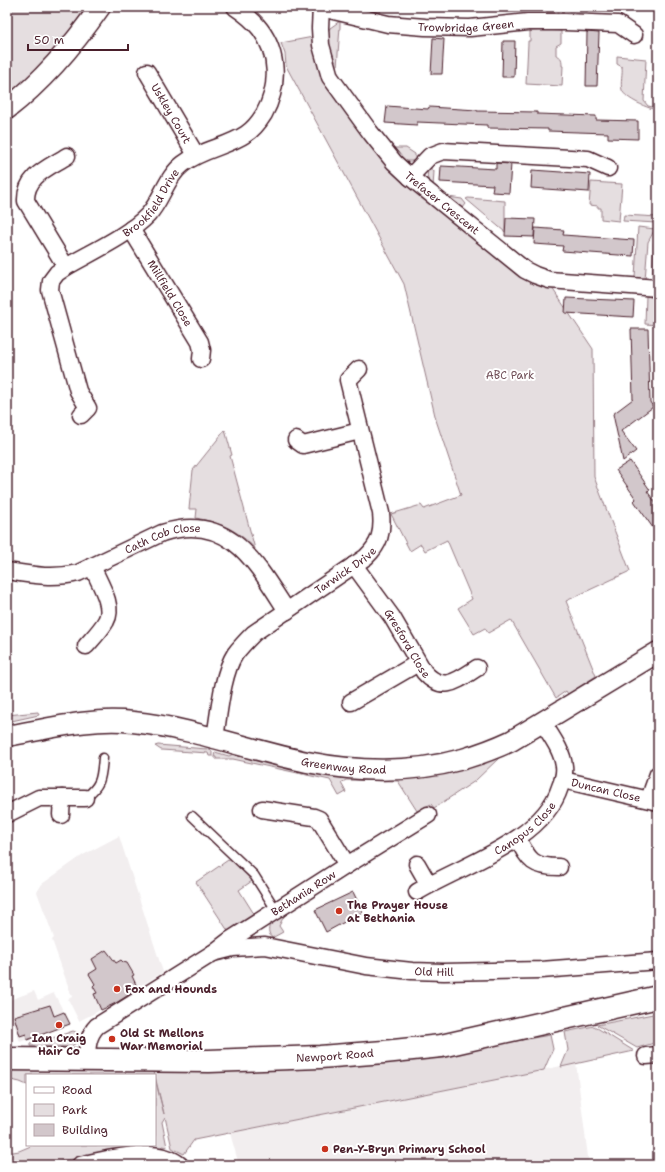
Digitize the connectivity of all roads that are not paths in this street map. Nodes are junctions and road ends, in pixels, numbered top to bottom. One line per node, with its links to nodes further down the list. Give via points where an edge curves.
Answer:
1 (100, 7): 7 (street, via 53,68 37,85)
2 (235, 7): 4 (street, Brookfield Drive)
3 (321, 8): 5 (street, Trowbridge Green, via 388,24 470,28 528,22 618,24); 11 (street, Trefaser Crescent, via 321,46 330,77 394,162)
4 (254, 13): 9 (street, Brookfield Drive, via 267,40 275,69 275,85 270,103 256,126 248,133)
5 (634, 35)
6 (147, 72): 9 (street, Uskley Court)
7 (7, 109)
8 (67, 156): 13 (street, via 36,176 26,192 26,201)
9 (196, 156): 12 (street, Brookfield Drive, via 175,171 157,204)
10 (608, 168): 11 (street, via 588,159 443,151 430,156)
11 (410, 177): 14 (street, Trefaser Crescent, via 525,270 535,275 549,280)
12 (131, 229): 13 (street, Brookfield Drive); 15 (street, Millfield Close, via 200,342)
13 (66, 267): 17 (street, Brookfield Drive, via 57,273 50,290 78,391 88,408)
14 (658, 288)
15 (201, 359)
16 (359, 369): 18 (street, Tarwick Drive, via 348,380)
17 (81, 415)
18 (360, 431): 19 (street, via 303,445); 20 (street, Tarwick Drive, via 382,524 379,541 373,551)
19 (296, 440)
20 (354, 565): 23 (street, Tarwick Drive); 26 (street, Gresford Close, via 392,617)
21 (92, 566): 22 (street, Cath Cob Close, via 78,573 53,577); 23 (street, Cath Cob Close, via 168,531 204,529 232,540 252,560); 24 (street, via 109,604 107,621)
22 (7, 571)
23 (287, 611): 31 (street, Tarwick Drive, via 244,642 235,655 226,675)
24 (86, 646)
25 (658, 652): 29 (street, Greenway Road)
26 (418, 663): 27 (street, Gresford Close, via 429,679 443,684 450,684); 28 (street)
27 (478, 668)
28 (351, 702)
29 (543, 723): 31 (street, Greenway Road, via 492,750 422,768 405,769 363,769 322,764); 34 (street, Canopus Close, via 562,756)
30 (7, 736): 31 (street, Greenway Road, via 78,724 124,721 170,727)
31 (215, 738)
32 (103, 758): 36 (lane, via 100,780)
33 (658, 774): 37 (street, Duncan Close)
34 (563, 780): 37 (street, Duncan Close); 43 (street, Canopus Close, via 552,804 534,826)
35 (62, 798): 36 (street); 39 (street, via 39,798); 40 (street)
36 (85, 798)
37 (653, 800)
38 (262, 809): 45 (street, Bethania Row, via 319,820)
39 (7, 814)
40 (61, 815)
41 (428, 815): 45 (street, Bethania Row)
42 (192, 816): 47 (lane, via 254,875)
43 (518, 839): 44 (street, Canopus Close, via 423,889); 46 (street, via 532,862 540,866)
44 (417, 864)
45 (347, 865): 47 (street, Bethania Row)
46 (559, 867)
47 (276, 910): 48 (street, Bethania Row)
48 (259, 922): 49 (street, Bethania Row); 50 (street, Bethania Row)
49 (265, 946): 50 (street, Old Hill, via 233,948); 51 (street, Old Hill, via 366,966 444,972 541,970)
50 (212, 953): 54 (street, Bethania Row, via 93,1029 88,1042)
51 (658, 961)
52 (658, 997): 54 (main road, Newport Road, via 441,1046 268,1059)
53 (7, 1059): 54 (main road, Newport Road)
54 (87, 1060)
55 (80, 1165): 56 (street, via 104,1159 150,1155 172,1159)
56 (180, 1165)

